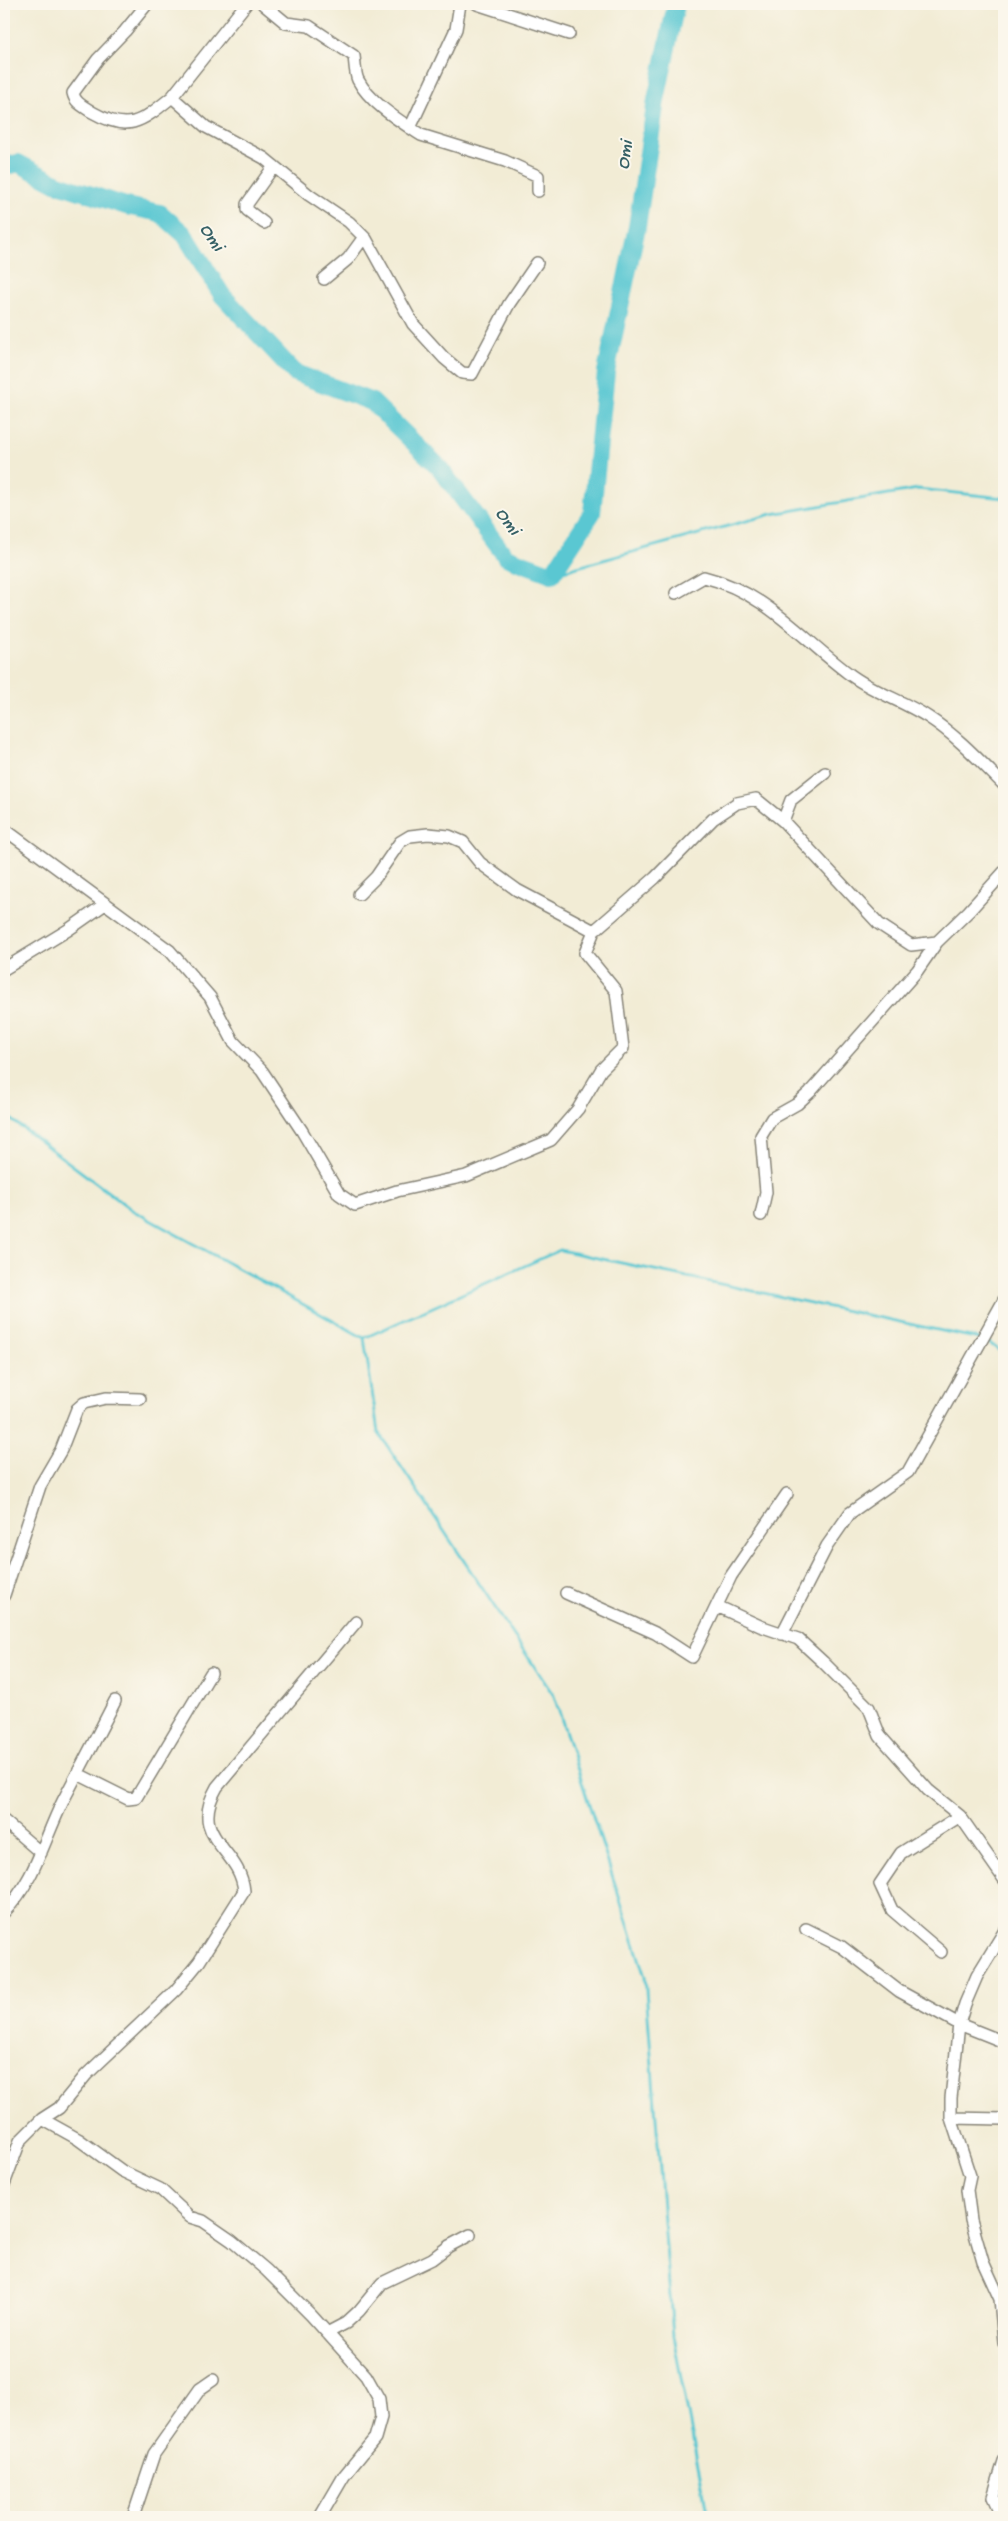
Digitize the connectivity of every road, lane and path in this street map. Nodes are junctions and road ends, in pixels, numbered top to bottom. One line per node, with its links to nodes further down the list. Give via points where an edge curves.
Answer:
1 (147, 4): 7 (street, via 98,59 73,93 74,98 78,104 109,122 121,124 150,115)
2 (246, 4): 7 (street)
3 (262, 4): 8 (street, via 286,23 309,26 354,56 357,79 377,103)
4 (460, 4): 8 (street, via 456,29)
5 (477, 4): 6 (street)
6 (569, 34)
7 (172, 97): 9 (street, via 206,127)
8 (410, 128): 10 (street, via 421,135 505,161 538,176)
9 (274, 166): 11 (street, via 248,204 248,210); 12 (street)
10 (538, 191)
11 (264, 224)
12 (364, 237): 13 (street, via 413,324 462,373 472,374 509,304); 14 (street, via 348,259)
13 (536, 263)
14 (324, 279)
15 (676, 593): 17 (street, via 704,577 727,583 754,596 849,674 928,717 972,752)
16 (825, 773): 18 (street, via 791,800)
17 (1004, 785)
18 (783, 821): 23 (street, via 756,799 737,803 713,818 655,878); 24 (street, via 880,924 911,945)
19 (4, 830): 22 (street)
20 (1004, 872): 24 (street)
21 (359, 894): 23 (street, via 376,877 400,842 410,836 449,836 463,842 480,863 517,890)
22 (105, 904): 23 (street, via 159,942 210,997 234,1041 262,1071 339,1194 355,1205 397,1191 466,1176 551,1140 578,1109 602,1070 623,1048 616,990 585,953); 25 (street)
23 (594, 931)
24 (937, 942): 26 (street, via 917,971 810,1092 798,1104 772,1118 761,1136 766,1192)
25 (4, 969)
26 (761, 1215)
27 (1004, 1300): 34 (street, via 908,1472 850,1513 827,1546)
28 (140, 1398): 31 (street, via 106,1398 84,1403 77,1409 61,1450 40,1486)
29 (787, 1494): 32 (street, via 731,1576)
30 (566, 1593): 32 (street, via 655,1634 692,1657)
31 (4, 1595)
32 (717, 1606): 34 (street)
33 (356, 1622): 49 (street, via 217,1787 210,1800 209,1828 240,1876 244,1891 199,1962 176,1990 86,2074 60,2108)
34 (782, 1634): 38 (street, via 798,1640 869,1708 880,1736 928,1790)
35 (211, 1673): 37 (street, via 136,1798 128,1799)
36 (115, 1702): 37 (street)
37 (78, 1774): 40 (street)
38 (960, 1816): 41 (street); 45 (street, via 901,1853 880,1884 892,1910)
39 (4, 1822): 40 (street)
40 (41, 1853): 42 (street, via 34,1872)
41 (1004, 1879)
42 (4, 1912)
43 (806, 1929): 46 (street, via 842,1947 899,1991)
44 (1004, 1932): 46 (street, via 970,1990)
45 (941, 1952)
46 (959, 2024): 47 (street); 48 (street)
47 (1004, 2042)
48 (951, 2118): 50 (street); 54 (street, via 970,2176 967,2190 978,2249 1000,2299)
49 (42, 2119): 51 (street, via 20,2141); 53 (street, via 78,2139 122,2171 160,2189 190,2217 203,2221 232,2241 266,2270)
50 (1004, 2119)
51 (4, 2184)
52 (470, 2235): 53 (street, via 432,2260 382,2283 352,2317)
53 (327, 2333): 58 (street, via 366,2376 379,2399 381,2417 375,2438 344,2476)
54 (1004, 2342)
55 (213, 2380): 57 (street, via 200,2389 154,2454)
56 (1004, 2461): 59 (street, via 993,2497)
57 (133, 2517)
58 (320, 2517)
59 (1002, 2517)

